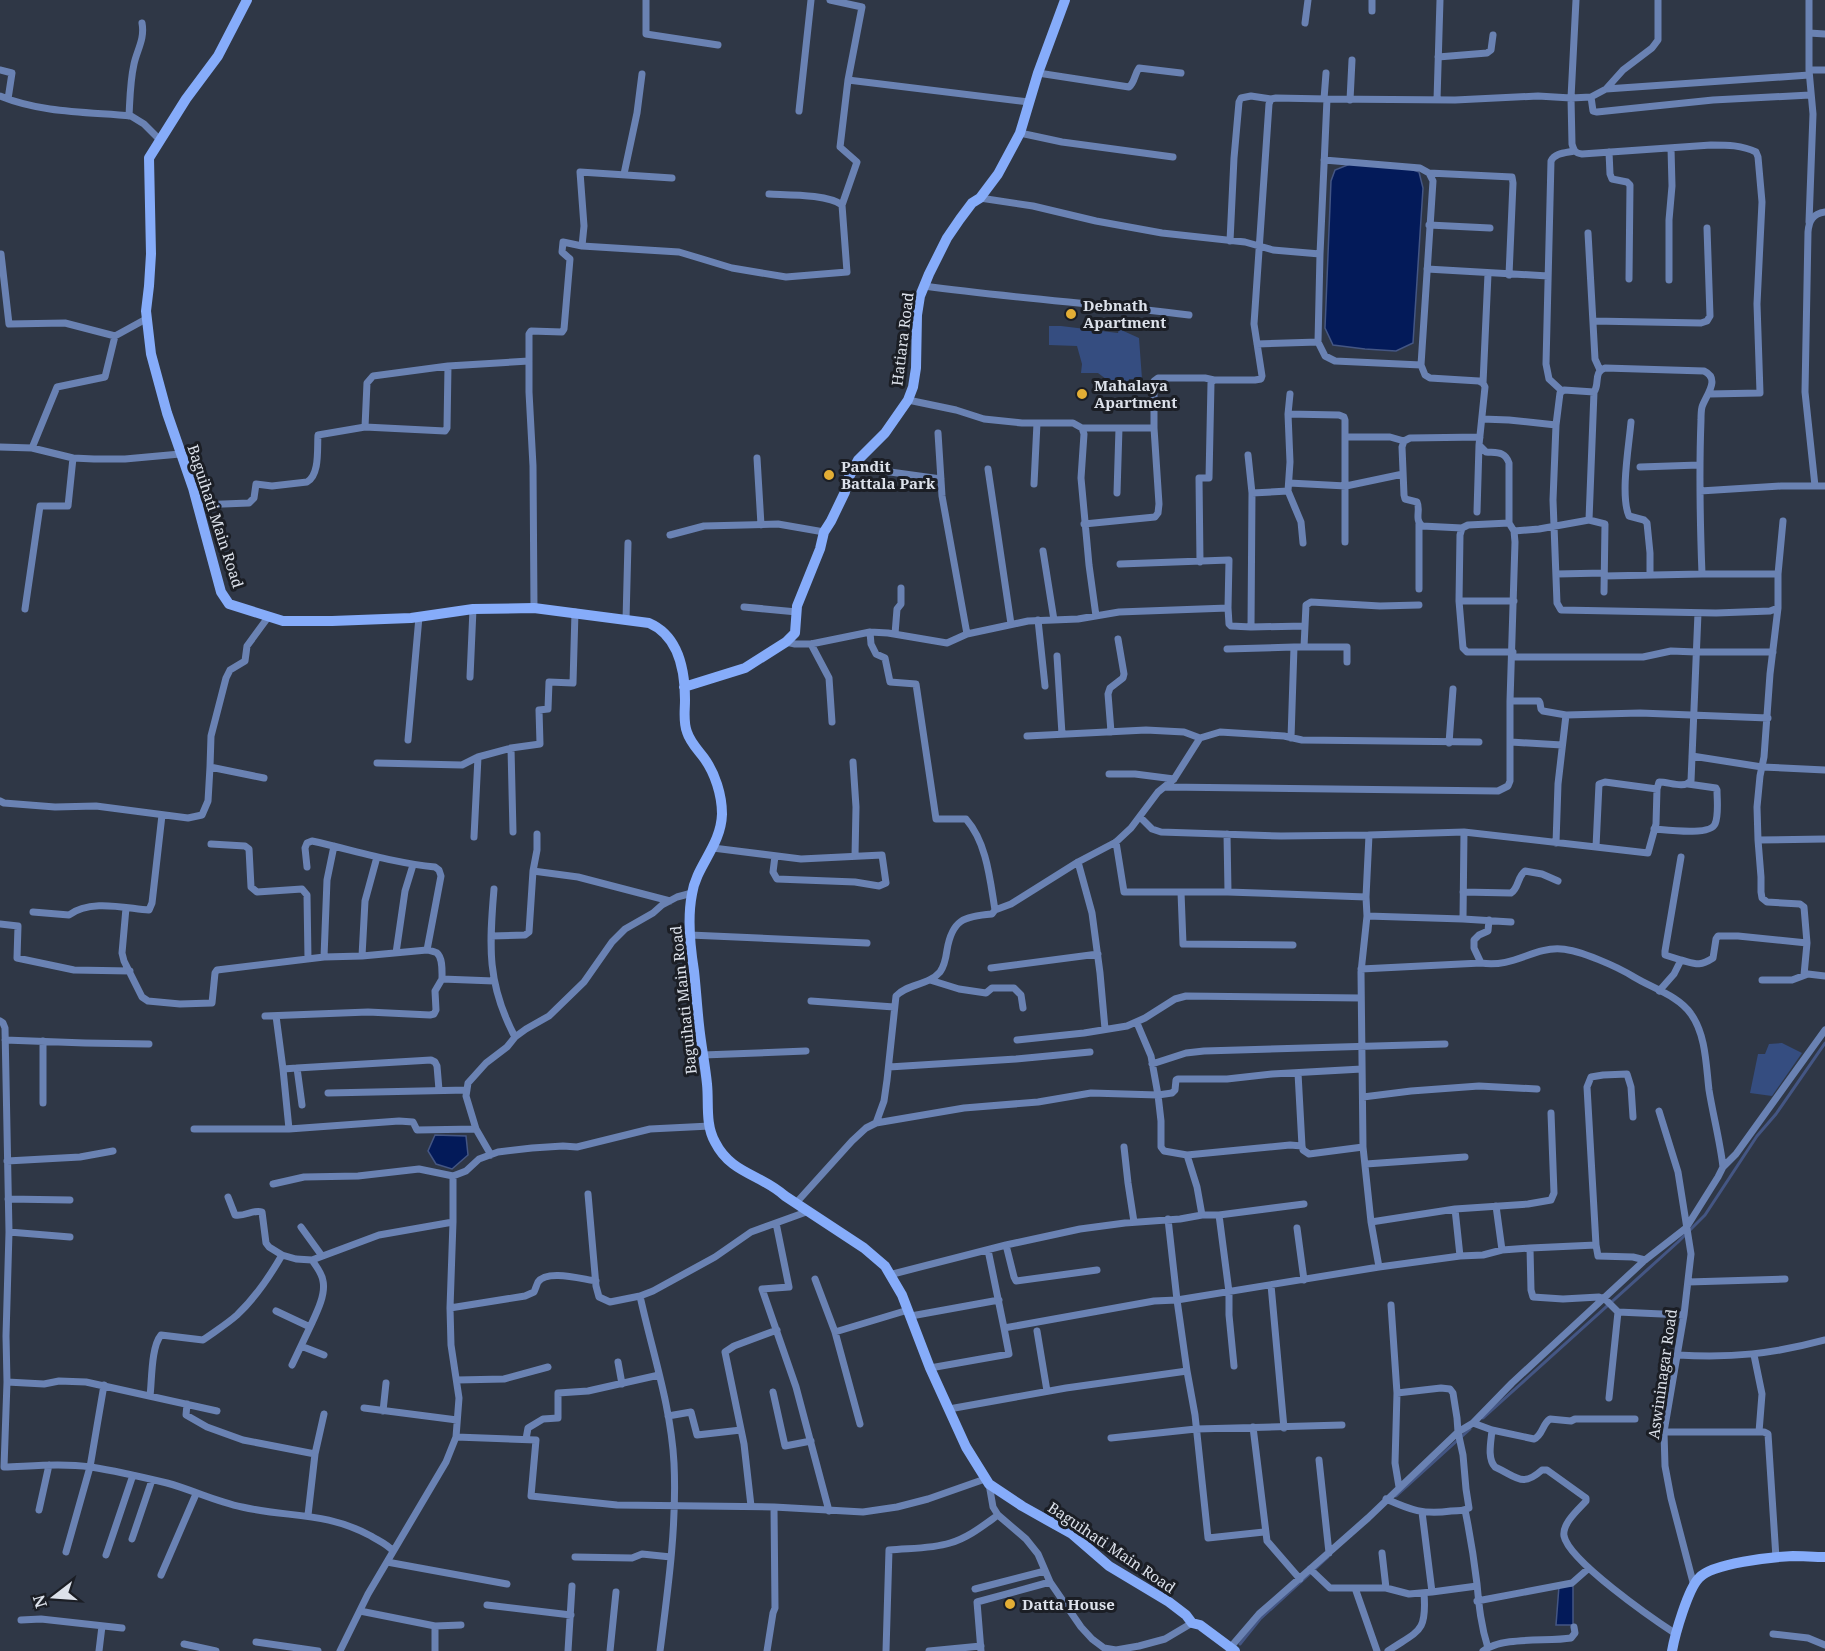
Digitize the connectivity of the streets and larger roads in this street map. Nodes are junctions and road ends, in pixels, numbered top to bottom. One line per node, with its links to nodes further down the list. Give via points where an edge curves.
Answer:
1 (247, 0): 43 (street, Baguihati Main Road, via 218,56)
2 (646, 0): 18 (street, via 646,34)
3 (811, 0): 40 (street)
4 (830, 0): 28 (street, via 862,7)
5 (1065, 0): 23 (street, Hatiara Road)
6 (1308, 0): 14 (street)
7 (1372, 0): 12 (street)
8 (1440, 0): 19 (street)
9 (1576, 0): 32 (street)
10 (1658, 0): 29 (street, via 1658,40)
11 (1809, 0): 15 (street)
12 (1372, 11)
13 (142, 23): 41 (street, via 144,34 130,86)
14 (1305, 23)
15 (1809, 33): 16 (street); 26 (street)
16 (1825, 34)
17 (1493, 35): 19 (street, via 1487,53)
18 (718, 45)
19 (1438, 57): 38 (street)
20 (1353, 60): 37 (street)
21 (0, 70): 34 (street, via 12,73)
22 (1825, 70): 26 (street)
23 (1038, 73): 24 (street, via 1129,87 1140,69); 39 (street, Hatiara Road)
24 (1181, 73)
25 (1326, 73): 36 (street)
26 (1809, 73): 29 (street); 30 (street)
27 (642, 74): 50 (street)
28 (848, 80): 39 (street); 54 (street, via 840,147 857,162)
29 (1606, 90): 33 (street)
30 (1810, 95): 33 (street, via 1597,112 1593,111); 56 (street, via 1813,114)
31 (0, 96): 34 (street)
32 (1571, 98): 33 (street); 38 (street); 45 (street)
33 (1591, 98)
34 (8, 99): 41 (street, via 39,108)
35 (1271, 99): 36 (street); 61 (street, via 1245,96 1239,102); 63 (street)
36 (1326, 99): 37 (street); 48 (street)
37 (1350, 99): 38 (street)
38 (1437, 100)
39 (1029, 102): 42 (street, Hatiara Road)
40 (799, 111)
41 (129, 116): 43 (street)
42 (1020, 133): 47 (street); 53 (street, Hatiara Road)
43 (160, 140): 74 (street, Baguihati Main Road, via 149,158 151,254)
44 (1671, 148): 46 (street); 71 (street); 88 (street, via 1733,145 1756,152 1758,157 1762,201 1757,304 1760,393)
45 (1574, 151): 46 (street); 69 (street, via 1558,154 1551,161)
46 (1609, 152): 70 (street, via 1612,179 1629,185)
47 (1173, 157)
48 (1324, 160): 49 (street, via 1420,168); 65 (street)
49 (1429, 173): 57 (street, via 1434,188); 68 (street, via 1512,177)
50 (624, 174): 51 (street); 62 (street, via 580,172)
51 (672, 178)
52 (769, 194): 54 (street, via 836,201)
53 (980, 198): 61 (street, via 1162,233); 72 (street, Hatiara Road, via 946,238)
54 (842, 205): 62 (street, via 847,272 786,277 732,268 679,252)
55 (1825, 212): 56 (street)
56 (1809, 222): 119 (street, via 1805,392)
57 (1429, 225): 58 (street); 66 (street)
58 (1490, 228)
59 (1707, 228): 75 (street, via 1707,321)
60 (1588, 232): 75 (street)
61 (1230, 241): 63 (street)
62 (582, 246): 79 (street, via 563,242 562,252 570,259 564,329 531,331)
63 (1260, 247): 65 (street); 78 (street, via 1254,324)
64 (1, 254): 76 (street, via 9,324 65,323)
65 (1320, 254): 77 (street)
66 (1427, 269): 67 (street); 80 (street)
67 (1488, 274): 68 (street); 84 (street)
68 (1509, 275): 69 (street)
69 (1548, 276): 85 (street, via 1547,370 1549,379)
70 (1629, 279)
71 (1669, 280)
72 (924, 286): 73 (street); 89 (street, Hatiara Road, via 917,315 915,377)
73 (1189, 315)
74 (146, 319): 76 (street); 106 (street, Baguihati Main Road, via 151,354)
75 (1593, 321): 82 (street, via 1595,359)
76 (115, 336): 105 (street, via 105,377 57,387)
77 (1318, 342): 78 (street); 80 (street, via 1325,356 1335,361)
78 (1257, 344): 83 (street, via 1260,380)
79 (529, 361): 81 (street); 156 (street)
80 (1421, 364): 84 (street, via 1430,378)
81 (448, 366): 95 (street, via 373,376 367,383); 95 (street, via 445,431)
82 (1600, 370): 86 (street); 88 (street, via 1704,371 1711,377)
83 (1214, 380): 98 (street, via 1155,379); 142 (street, via 1210,388 1209,478 1199,478)
84 (1483, 383): 91 (street)
85 (1562, 391): 86 (street); 94 (street)
86 (1593, 392): 127 (street)
87 (1290, 394): 90 (street)
88 (1709, 394): 110 (street, via 1701,410)
89 (908, 400): 93 (street, via 984,419); 111 (street, Hatiara Road)
90 (1288, 414): 101 (street, via 1344,417); 116 (street)
91 (1482, 419): 94 (street); 100 (street)
92 (1631, 422): 146 (street, via 1626,510 1629,516 1647,523)
93 (1037, 423): 96 (street, via 1073,423); 117 (street)
94 (1556, 424): 133 (street)
95 (365, 427): 125 (street, via 318,435 315,472 308,482 256,484 249,503)
96 (1082, 428): 97 (street); 129 (street)
97 (1119, 428): 98 (street); 123 (street)
98 (1154, 428): 129 (street, via 1158,513 1151,518)
99 (938, 434): 115 (street)
100 (1480, 436): 102 (street); 103 (street)
101 (1346, 438): 102 (street, via 1390,437); 118 (street)
102 (1404, 441): 114 (street)
103 (1479, 445): 126 (street); 131 (street, via 1486,452 1502,453 1509,463)
104 (0, 447): 105 (street)
105 (32, 448): 108 (street)
106 (180, 454): 108 (street); 125 (street, Baguihati Main Road)
107 (1248, 455): 124 (street)
108 (73, 458): 159 (street, via 68,506 40,506)
109 (757, 458): 132 (street)
110 (1700, 465): 112 (street); 121 (street)
111 (854, 467): 115 (street); 136 (street, Hatiara Road)
112 (1640, 467)
113 (988, 469): 170 (street)
114 (1403, 474): 118 (street); 130 (street, via 1406,499 1419,506)
115 (940, 479): 175 (street)
116 (1289, 483): 118 (street); 122 (street)
117 (1034, 484)
118 (1346, 486): 138 (street)
119 (1815, 486): 120 (street); 121 (street)
120 (1825, 486)
121 (1700, 490): 147 (street)
122 (1288, 491): 124 (street); 140 (street, via 1301,522)
123 (1117, 493)
124 (1252, 493): 172 (street)
125 (198, 505): 164 (street, Baguihati Main Road, via 221,592 229,604)
126 (1477, 512)
127 (1589, 520): 133 (street); 145 (street, via 1605,524)
128 (1783, 521): 148 (street)
129 (1084, 524): 165 (street)
130 (1419, 524): 134 (street); 150 (street)
131 (1509, 524): 134 (street); 135 (street)
132 (761, 525): 136 (street); 137 (street, via 704,526)
133 (1555, 526): 135 (street); 144 (street)
134 (1462, 528): 152 (street)
135 (1514, 531): 153 (street)
136 (824, 532): 162 (street, Hatiara Road)
137 (670, 535)
138 (1345, 542)
139 (628, 543): 167 (street)
140 (1303, 543)
141 (1043, 551): 169 (street)
142 (1200, 562): 143 (street); 157 (street, via 1229,560)
143 (1120, 564)
144 (1557, 574): 145 (street); 163 (street, via 1557,603 1561,610)
145 (1604, 574): 146 (street); 151 (street)
146 (1650, 574): 147 (street)
147 (1702, 574): 148 (street)
148 (1778, 574): 158 (street)
149 (901, 588): 174 (street)
150 (1419, 589)
151 (1604, 592)
152 (1459, 601): 153 (street); 184 (street, via 1463,648 1467,652)
153 (1514, 601): 184 (street)
154 (1419, 605): 171 (street, via 1311,602 1306,605)
155 (744, 607): 162 (street)
156 (534, 608): 160 (street, Baguihati Main Road); 161 (street, Baguihati Main Road)
157 (1228, 608): 165 (street); 172 (street, via 1231,626)
158 (1778, 608): 163 (street); 183 (street)
159 (25, 609)
160 (473, 609): 166 (street, Baguihati Main Road); 187 (street)
161 (575, 612): 167 (street, Baguihati Main Road); 206 (street, via 573,683 549,682 548,709 539,710 540,744)
162 (797, 612): 177 (street, Hatiara Road, via 795,633)
163 (1698, 613): 182 (street)
164 (269, 616): 166 (street, Baguihati Main Road, via 283,621); 211 (street, via 247,646 245,661 230,670 226,678 211,736)
165 (1096, 616): 169 (street)
166 (419, 617): 201 (street)
167 (626, 620): 189 (street, Baguihati Main Road, via 649,623 667,634 678,653)
168 (1038, 620): 169 (street); 170 (street); 188 (street)
169 (1054, 620)
170 (1011, 624): 175 (street)
171 (1305, 626): 172 (street); 180 (street)
172 (1251, 627)
173 (870, 632): 174 (street); 178 (street); 255 (street, via 876,654 885,658 890,682 916,684 936,819 966,819 974,827 986,860)
174 (895, 634): 175 (street, via 948,643)
175 (967, 634)
176 (1119, 639): 196 (street, via 1124,674 1108,694)
177 (786, 642): 178 (street); 189 (street, via 745,668)
178 (811, 644): 195 (street, via 829,678)
179 (1294, 647): 180 (street); 181 (street); 200 (street)
180 (1304, 647): 186 (street, via 1347,647)
181 (1227, 649)
182 (1696, 652): 183 (street); 184 (street, via 1671,651 1643,657); 193 (street)
183 (1773, 652): 194 (street)
184 (1513, 655): 191 (street)
185 (1057, 656): 197 (street)
186 (1347, 662)
187 (470, 677)
188 (1045, 686)
189 (684, 687): 237 (street, Baguihati Main Road, via 686,731 710,767 719,790 722,816)
190 (1453, 689): 204 (street)
191 (1510, 701): 192 (street, via 1539,701 1541,710); 203 (street)
192 (1566, 715): 193 (street); 205 (street)
193 (1692, 716): 194 (street); 207 (street)
194 (1768, 718): 212 (street)
195 (832, 722)
196 (1111, 732): 197 (street); 199 (street, via 1184,732)
197 (1062, 734): 198 (street)
198 (1027, 736)
199 (1200, 738): 200 (street, via 1220,732); 216 (street)
200 (1291, 738): 204 (street)
201 (408, 740)
202 (1479, 742): 204 (street)
203 (1511, 742): 205 (street); 218 (street, via 1510,780 1504,790 1498,791)
204 (1449, 743)
205 (1562, 745): 233 (street)
206 (511, 748): 208 (street); 224 (street)
207 (1692, 756): 212 (street); 217 (street)
208 (478, 757): 210 (street, via 462,765); 229 (street)
209 (853, 762): 239 (street)
210 (377, 763)
211 (210, 767): 215 (street); 221 (street, via 208,801 202,815)
212 (1762, 767): 213 (street); 231 (street)
213 (1825, 770)
214 (1109, 774): 216 (street)
215 (264, 778)
216 (1174, 779): 218 (street)
217 (1688, 784): 219 (street, via 1659,782); 223 (street, via 1718,790 1713,828 1705,832)
218 (1165, 787): 222 (street)
219 (1657, 789): 223 (street); 236 (street, via 1599,784)
220 (0, 801): 221 (street, via 55,807 96,806)
221 (162, 815): 254 (street, via 152,903 149,910)
222 (1140, 817): 227 (street, via 1161,832); 232 (street)
223 (1654, 830): 236 (street, via 1648,854)
224 (513, 832)
225 (1464, 832): 228 (street); 233 (street); 250 (street)
226 (537, 834): 245 (street)
227 (1227, 834): 228 (street); 249 (street)
228 (1370, 835): 252 (street)
229 (474, 837)
230 (1825, 839): 231 (street)
231 (1758, 840): 265 (street, via 1762,898 1804,907)
232 (1116, 842): 242 (street); 248 (street, via 1124,892)
233 (1556, 843): 236 (street)
234 (211, 844): 272 (street, via 249,849 251,887 257,892 305,891)
235 (334, 846): 240 (street); 244 (street, via 307,843); 271 (street, via 327,880)
236 (1596, 847)
237 (713, 848): 238 (street); 251 (street, Baguihati Main Road)
238 (776, 856): 239 (street); 239 (street, via 773,872 777,879 879,886 886,883 882,855)
239 (855, 856)
240 (377, 857): 243 (street); 270 (street, via 365,901)
241 (1681, 857): 273 (street, via 1665,955)
242 (1078, 862): 255 (street); 269 (street)
243 (414, 865): 267 (street, via 435,867 441,876); 268 (street, via 405,891)
244 (307, 867)
245 (533, 871): 253 (street); 263 (street, via 529,932)
246 (1558, 881): 250 (street, via 1525,871 1511,893)
247 (494, 889): 263 (street)
248 (1181, 892): 249 (street); 266 (street, via 1183,944)
249 (1228, 892): 252 (street)
250 (1463, 892): 258 (street)
251 (692, 893): 253 (street); 262 (street, Baguihati Main Road)
252 (1366, 897): 257 (street)
253 (670, 901): 295 (street, via 625,929 584,982 549,1016)
254 (126, 908): 256 (street, via 79,908 69,915); 277 (street, via 122,953)
255 (995, 910): 281 (street, via 992,914 969,917 955,926 945,964)
256 (33, 912)
257 (1367, 916): 258 (street); 276 (street)
258 (1463, 919): 259 (street)
259 (1489, 920): 260 (street); 274 (street, via 1488,931 1474,940)
260 (1511, 922)
261 (0, 924): 277 (street, via 18,926 17,958 74,970)
262 (690, 935): 264 (street); 304 (street, Baguihati Main Road)
263 (491, 936): 283 (street)
264 (867, 943)
265 (1807, 943): 273 (street, via 1718,936 1713,958 1704,964); 278 (street)
266 (1293, 945)
267 (427, 950): 268 (street); 280 (street, via 437,953)
268 (396, 953): 270 (street)
269 (1098, 954): 275 (street); 293 (street)
270 (362, 956): 271 (street)
271 (324, 957): 272 (street)
272 (308, 959): 277 (street, via 217,970 212,1003 148,1001 142,997)
273 (1682, 960): 284 (street)
274 (1481, 963): 276 (street); 284 (street, via 1509,963 1548,949 1563,949 1614,966)
275 (991, 968)
276 (1362, 969): 285 (street)
277 (130, 971)
278 (1804, 975): 279 (street); 282 (street, via 1792,980)
279 (1825, 976)
280 (442, 979): 283 (street); 290 (street, via 435,991 436,1010 430,1015 368,1012)
281 (930, 980): 287 (street, via 902,990); 288 (street, via 986,993 992,988 1014,988 1021,995)
282 (1762, 980)
283 (494, 981): 295 (street)
284 (1659, 991): 336 (street, via 1692,1015 1701,1036)
285 (1361, 998): 292 (street, via 1186,996); 301 (street)
286 (811, 1001): 287 (street)
287 (894, 1007): 306 (street)
288 (1023, 1008)
289 (265, 1016): 290 (street)
290 (276, 1016): 308 (street)
291 (0, 1021): 296 (street)
292 (1137, 1023): 293 (street); 305 (street)
293 (1105, 1029): 297 (street)
294 (1825, 1030): 336 (street)
295 (515, 1037): 313 (street, via 486,1063 468,1083)
296 (5, 1040): 298 (street); 334 (street)
297 (1017, 1040)
298 (43, 1041): 299 (street); 317 (street)
299 (149, 1044)
300 (1445, 1044): 301 (street)
301 (1361, 1046): 305 (street, via 1204,1051); 309 (street)
302 (806, 1051): 304 (street)
303 (1090, 1052): 306 (street)
304 (703, 1056): 323 (street, Baguihati Main Road)
305 (1152, 1064): 315 (street)
306 (889, 1067): 322 (street)
307 (297, 1068): 308 (street); 312 (street, via 431,1060 437,1066); 318 (street)
308 (283, 1069): 325 (street)
309 (1362, 1069): 310 (street); 316 (street)
310 (1298, 1073): 315 (street, via 1178,1079 1172,1093); 327 (street)
311 (1536, 1089): 316 (street, via 1479,1086)
312 (439, 1090): 313 (street); 314 (street)
313 (467, 1090): 326 (street)
314 (328, 1093)
315 (1158, 1095): 322 (street, via 1091,1093); 332 (street, via 1161,1147)
316 (1363, 1097): 329 (street)
317 (43, 1103)
318 (302, 1105)
319 (1659, 1111): 358 (street, Aswininagar Road, via 1678,1172)
320 (1551, 1113): 345 (street, via 1553,1198)
321 (1633, 1117): 361 (street, via 1627,1074 1591,1077 1587,1087)
322 (876, 1123): 343 (street, via 852,1141)
323 (710, 1126): 331 (street, via 650,1129 577,1147 532,1148); 343 (street, Baguihati Main Road, via 714,1141 729,1162 774,1186)
324 (194, 1129): 325 (street)
325 (289, 1129): 326 (street, via 399,1121 413,1122 417,1130)
326 (476, 1129): 331 (street)
327 (1302, 1146): 329 (street, via 1309,1154); 332 (street)
328 (1124, 1147): 353 (street)
329 (1363, 1147): 335 (street)
330 (113, 1151): 334 (street)
331 (491, 1155): 337 (street)
332 (1187, 1155): 348 (street)
333 (1465, 1157): 335 (street)
334 (7, 1161): 341 (street)
335 (1366, 1164): 354 (street)
336 (1723, 1167): 358 (street)
337 (453, 1176): 338 (street, via 419,1169 304,1177); 351 (street)
338 (273, 1184)
339 (588, 1194): 377 (street)
340 (228, 1197): 365 (street, via 236,1215 262,1212 266,1243)
341 (8, 1199): 342 (street); 357 (street)
342 (70, 1200)
343 (796, 1203): 347 (street, Baguihati Main Road)
344 (1304, 1204): 349 (street)
345 (1496, 1206): 346 (street); 364 (street)
346 (1455, 1209): 354 (street); 367 (street)
347 (808, 1211): 352 (street); 373 (street, Baguihati Main Road, via 872,1254)
348 (1202, 1215): 349 (street); 350 (street)
349 (1219, 1215): 380 (street)
350 (1168, 1219): 353 (street); 383 (street)
351 (453, 1222): 366 (street, via 380,1235); 386 (street)
352 (776, 1222): 381 (street, via 751,1232 702,1265); 393 (street, via 789,1287 762,1289)
353 (1134, 1222): 360 (street)
354 (1371, 1222): 370 (street)
355 (301, 1227): 366 (street)
356 (1297, 1228): 376 (street)
357 (9, 1232): 359 (street); 372 (street)
358 (1687, 1232): 369 (street); 378 (street, Aswininagar Road, via 1691,1254)
359 (70, 1236)
360 (1006, 1245): 363 (street); 371 (street, via 1016,1281)
361 (1596, 1245): 362 (street); 369 (street, via 1598,1256)
362 (1530, 1248): 364 (street); 384 (street, via 1533,1297 1599,1298)
363 (988, 1250): 373 (street); 382 (street)
364 (1502, 1250): 367 (street)
365 (282, 1255): 368 (street); 416 (street, via 246,1306 203,1340 161,1335)
366 (322, 1256): 368 (street)
367 (1460, 1257): 370 (street)
368 (312, 1260): 391 (street, via 321,1272 324,1290)
369 (1645, 1260): 384 (street)
370 (1379, 1267): 376 (street)
371 (1097, 1270)
372 (4, 1272): 409 (street)
373 (889, 1275): 389 (street, Baguihati Main Road)
374 (1785, 1279): 378 (street)
375 (815, 1280): 395 (street)
376 (1304, 1280): 379 (street)
377 (596, 1281): 381 (street, via 599,1297 610,1302); 386 (street, via 553,1275 543,1277 534,1292 525,1296)
378 (1688, 1282): 390 (street, Aswininagar Road)
379 (1270, 1286): 380 (street); 431 (street)
380 (1229, 1292): 383 (street); 403 (street)
381 (640, 1296): 407 (street)
382 (999, 1300): 389 (street); 392 (street)
383 (1177, 1300): 392 (street); 406 (street)
384 (1608, 1302): 388 (street); 427 (street, via 1512,1383)
385 (1391, 1305): 415 (street)
386 (450, 1308): 408 (street)
387 (276, 1311): 391 (street)
388 (1618, 1312): 390 (street); 417 (street)
389 (910, 1313): 395 (street); 405 (street, Baguihati Main Road)
390 (1684, 1315): 399 (street, Aswininagar Road)
391 (310, 1327): 397 (street)
392 (1004, 1328): 405 (street, via 1009,1354)
393 (777, 1330): 434 (street, via 725,1352); 442 (street)
394 (1037, 1331): 413 (street)
395 (835, 1332): 428 (street)
396 (1825, 1340): 400 (street)
397 (301, 1346): 398 (street); 402 (street)
398 (324, 1355)
399 (1678, 1355): 400 (street); 436 (street, Aswininagar Road)
400 (1754, 1355): 437 (street, via 1762,1394)
401 (618, 1362): 411 (street)
402 (292, 1365)
403 (1234, 1366)
404 (548, 1367): 408 (street, via 504,1379)
405 (930, 1368): 420 (street, Baguihati Main Road)
406 (1187, 1371): 413 (street); 433 (street)
407 (659, 1375): 411 (street); 424 (street)
408 (457, 1380): 426 (street)
409 (7, 1382): 412 (street); 432 (street)
410 (386, 1383): 422 (street)
411 (622, 1384): 441 (street, via 558,1393 558,1418 543,1419 528,1428)
412 (104, 1385): 416 (street); 447 (street)
413 (1047, 1391): 420 (street)
414 (773, 1392): 442 (street, via 785,1446)
415 (1397, 1393): 438 (street, via 1450,1389); 451 (street, via 1395,1463)
416 (150, 1396): 418 (street)
417 (1609, 1398)
418 (187, 1404): 421 (street); 443 (street, via 186,1415 207,1427 257,1444)
419 (364, 1408): 422 (street)
420 (948, 1409): 450 (street, Baguihati Main Road)
421 (217, 1411)
422 (383, 1411): 426 (street)
423 (324, 1414): 443 (street)
424 (668, 1416): 434 (street, via 691,1412 697,1435); 454 (street)
425 (1635, 1419): 435 (street, via 1550,1419 1534,1439)
426 (457, 1420): 439 (street)
427 (1473, 1423): 435 (street); 438 (street)
428 (860, 1424)
429 (1342, 1425): 431 (street)
430 (1253, 1427): 431 (street); 433 (street); 463 (street)
431 (1284, 1428)
432 (2, 1429): 446 (street)
433 (1196, 1429): 440 (street); 463 (street, via 1208,1538)
434 (741, 1430): 455 (street)
435 (1492, 1431): 475 (street, via 1492,1465 1524,1481 1546,1470 1586,1498 1568,1522 1564,1536)
436 (1664, 1432): 437 (street); 484 (street, Aswininagar Road, via 1665,1466)
437 (1759, 1432): 473 (street, via 1769,1438)
438 (1458, 1434): 451 (street); 458 (street, via 1469,1508)
439 (456, 1437): 441 (street); 465 (street, via 446,1462)
440 (1111, 1438)
441 (526, 1439): 454 (street, via 536,1440 531,1496 617,1505)
442 (811, 1441): 459 (street)
443 (315, 1454): 461 (street)
444 (1319, 1460): 468 (street)
445 (49, 1465): 446 (street); 447 (street); 457 (street)
446 (2, 1467)
447 (90, 1467): 448 (street); 466 (street)
448 (132, 1475): 449 (street); 469 (street)
449 (152, 1480): 452 (street); 464 (street)
450 (987, 1481): 459 (street, via 897,1507); 462 (street); 495 (street, Baguihati Main Road, via 1072,1534 1109,1566 1186,1615)
451 (1399, 1487): 453 (street)
452 (195, 1494): 461 (street, via 243,1508); 478 (street)
453 (1386, 1499): 460 (street); 468 (street)
454 (674, 1505): 455 (street); 471 (street)
455 (751, 1506): 456 (street)
456 (774, 1507): 459 (street); 518 (street, via 775,1608)
457 (39, 1510)
458 (1465, 1510): 460 (street); 483 (street)
459 (829, 1511)
460 (1422, 1512): 489 (street)
461 (308, 1515): 465 (street, via 361,1531)
462 (998, 1515): 476 (street, via 1026,1539); 519 (street, via 952,1543 890,1550)
463 (1264, 1532): 479 (street, via 1267,1541)
464 (132, 1539)
465 (393, 1551): 474 (street)
466 (66, 1552)
467 (1382, 1552): 486 (street)
468 (1329, 1553): 477 (street)
469 (106, 1555)
470 (575, 1557): 471 (street)
471 (671, 1557): 517 (street)
472 (1825, 1557): 473 (street)
473 (1776, 1558): 484 (street, via 1718,1568 1698,1578)
474 (387, 1562): 481 (street); 492 (street)
475 (1589, 1568): 490 (street, via 1572,1583); 502 (street)
476 (1045, 1571): 480 (street); 487 (street)
477 (1312, 1571): 479 (street); 485 (street, via 1330,1588)
478 (161, 1575)
479 (1300, 1579): 509 (street, via 1259,1614)
480 (1050, 1582): 495 (street, via 1081,1627 1104,1648 1116,1650 1156,1642); 507 (street, via 977,1602)
481 (507, 1584)
482 (572, 1586): 493 (street)
483 (1477, 1586): 489 (street); 490 (street)
484 (1694, 1586): 502 (street)
485 (1355, 1588): 486 (street); 521 (street)
486 (1386, 1588): 489 (street, via 1409,1594)
487 (975, 1590)
488 (616, 1592): 516 (street)
489 (1428, 1593): 522 (street, via 1422,1626)
490 (1477, 1601): 508 (street)
491 (487, 1605): 493 (street)
492 (360, 1611): 498 (street); 513 (street)
493 (571, 1615): 515 (street)
494 (21, 1620): 497 (street)
495 (1192, 1623): 509 (street, Baguihati Main Road)
496 (461, 1625): 498 (street)
497 (102, 1626): 500 (street); 510 (street)
498 (435, 1626): 514 (street)
499 (1574, 1627): 506 (street, via 1571,1638 1527,1640)
500 (122, 1628)
501 (1773, 1634): 505 (street, via 1808,1638)
502 (1676, 1635): 523 (street)
503 (256, 1642): 512 (street)
504 (184, 1644): 511 (street)
505 (1825, 1645)
506 (1504, 1648): 508 (street)
507 (981, 1649): 520 (street)
508 (1486, 1649)
509 (1231, 1650)
510 (99, 1651)
511 (216, 1651)
512 (318, 1651)
513 (340, 1651)
514 (435, 1651)
515 (568, 1651)
516 (610, 1651)
517 (660, 1651)
518 (767, 1651)
519 (886, 1651)
520 (929, 1651)
521 (1377, 1651)
522 (1388, 1651)
523 (1672, 1651)

